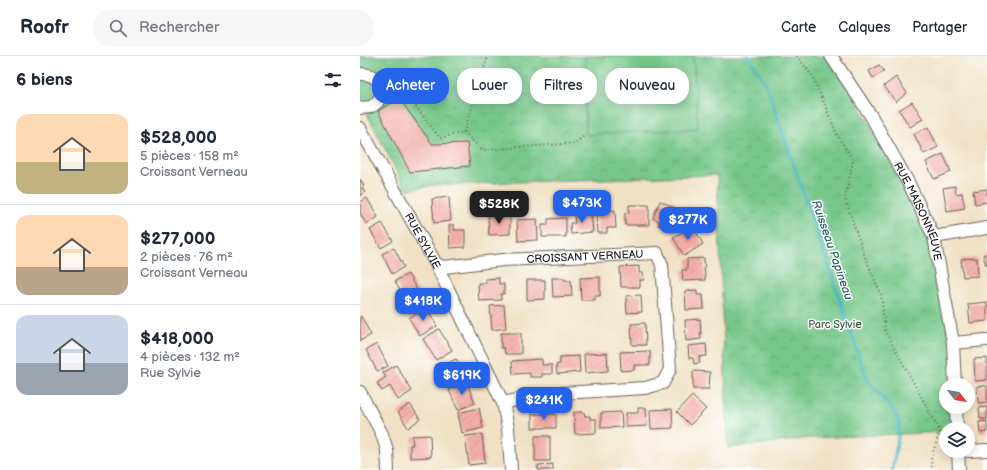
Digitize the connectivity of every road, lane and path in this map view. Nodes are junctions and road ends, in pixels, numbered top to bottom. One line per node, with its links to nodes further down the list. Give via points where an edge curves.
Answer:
1 (488, 56): 8 (path)
2 (797, 56): 23 (path, via 813,78 837,134 853,161 845,199 881,295 885,331 940,431 931,458)
3 (831, 56): 11 (street, RUE MAISONNEUVE, via 871,116 910,184)
4 (360, 74): 6 (street, via 374,77 380,82 382,90 377,102 370,107)
5 (414, 104): 8 (path, via 440,138)
6 (360, 108)
7 (360, 128): 12 (street, RUE SYLVIE)
8 (464, 132): 9 (path, via 482,150 575,143)
9 (586, 135)
10 (987, 228): 11 (street)
11 (934, 237): 14 (street, RUE MAISONNEUVE)
12 (436, 264): 17 (street, RUE SYLVIE); 17 (street, CROISSANT VERNEAU, via 444,267 503,260 657,253 662,265 670,369 663,383 645,388 546,394)
13 (987, 340): 14 (street)
14 (953, 343): 15 (street, RUE MAISONNEUVE)
15 (955, 378)
16 (360, 392): 21 (street, via 382,434 387,450)
17 (503, 403): 22 (street, RUE SYLVIE, via 508,428)
18 (987, 450): 19 (street)
19 (975, 451)
20 (958, 458): 24 (street)
21 (388, 470)
22 (511, 470)
23 (932, 470)
24 (959, 470)

